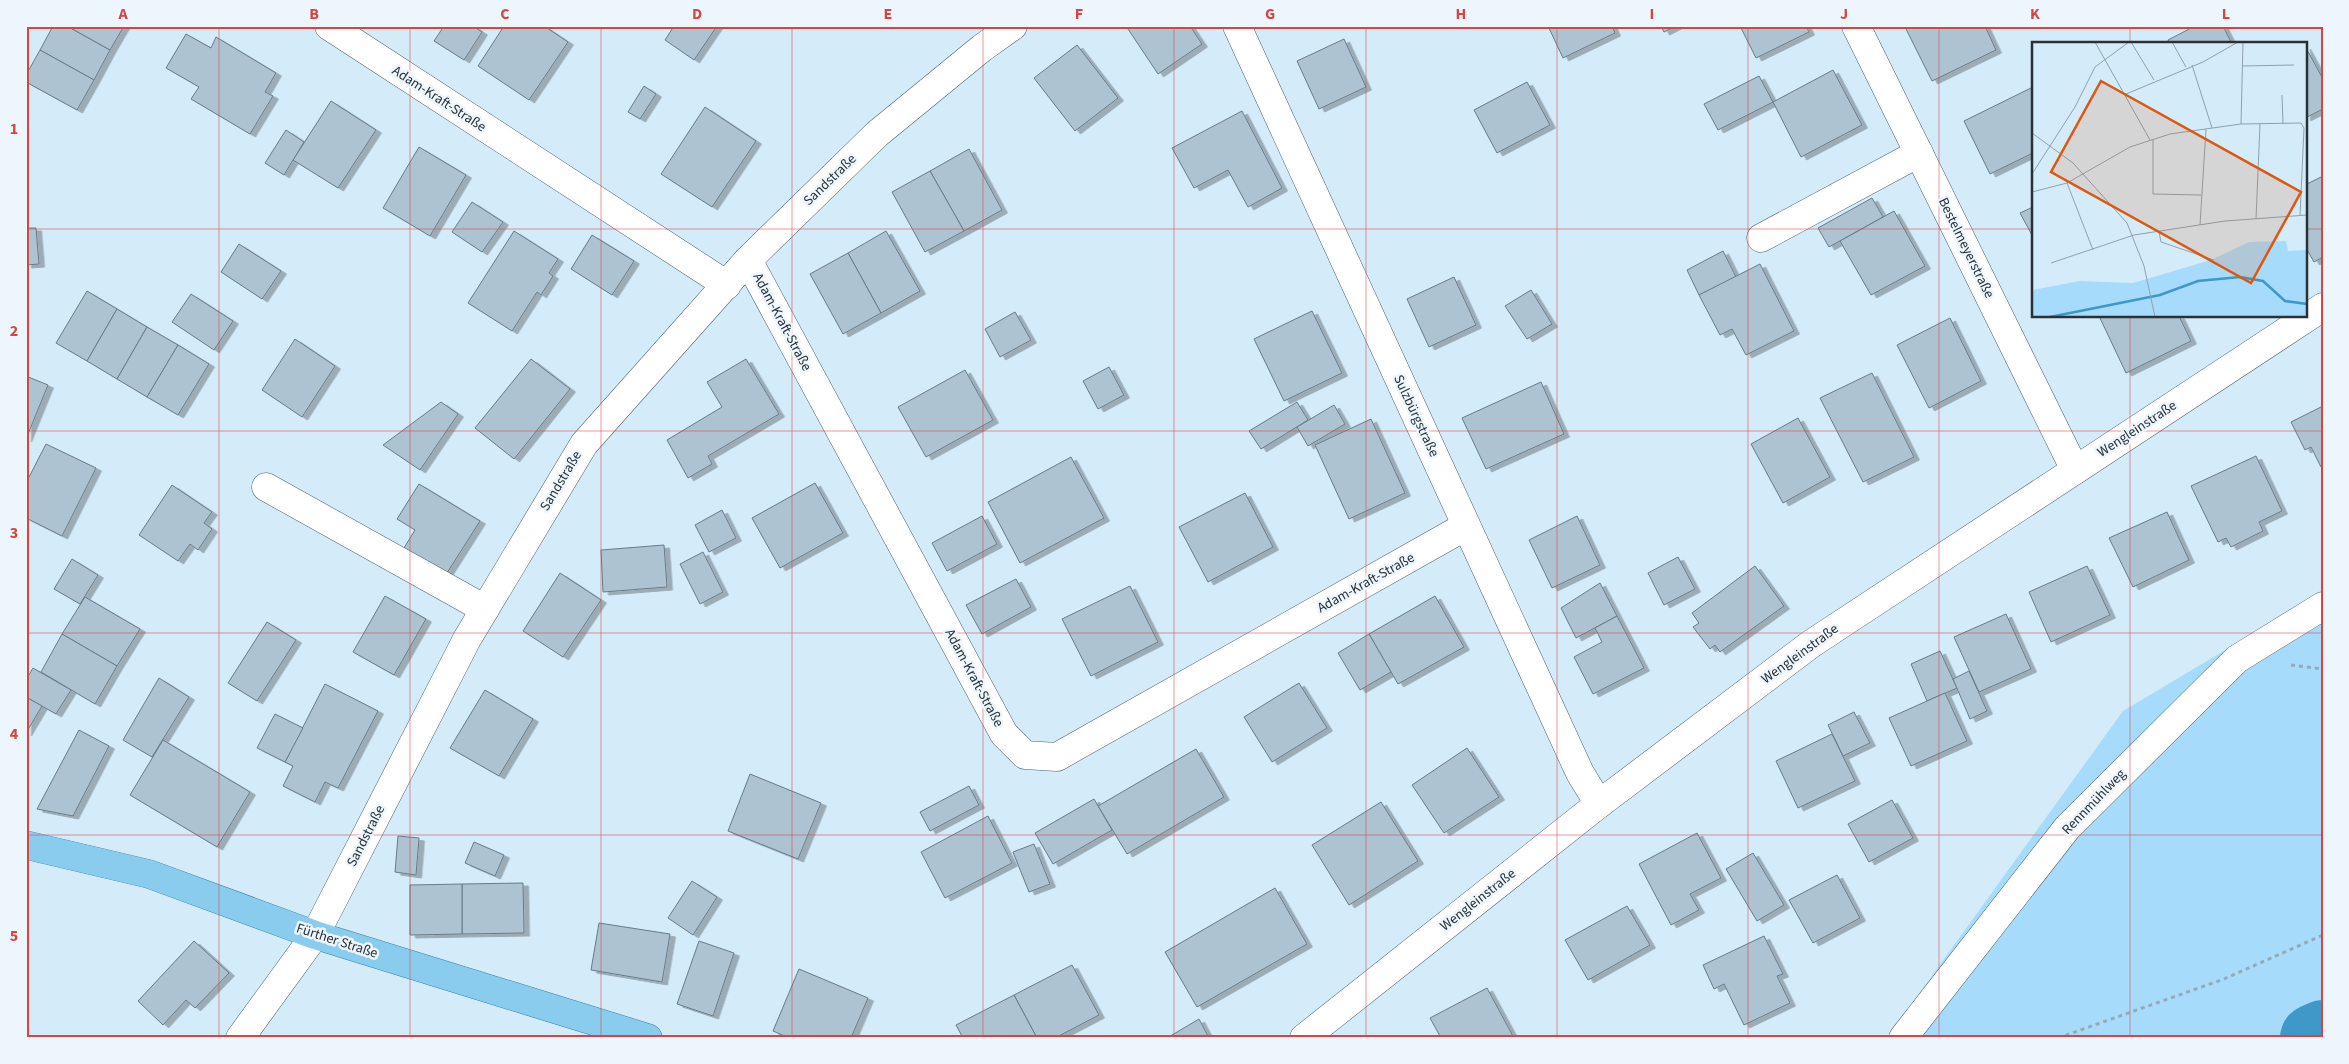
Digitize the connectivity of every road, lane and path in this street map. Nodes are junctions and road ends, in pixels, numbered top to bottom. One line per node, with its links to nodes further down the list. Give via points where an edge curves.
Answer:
1 (329, 26): 8 (street, Adam-Kraft-Straße)
2 (1013, 26): 7 (street, Sandstraße, via 877,134)
3 (1237, 26): 12 (street, Sulzbürgstraße)
4 (1856, 26): 5 (street, Bestelmeyerstraße)
5 (1919, 153): 6 (street); 10 (street, Bestelmeyerstraße)
6 (1761, 238)
7 (748, 260): 8 (street, Sandstraße); 12 (street, Adam-Kraft-Straße, via 1004,734 1025,755 1057,757)
8 (727, 285): 14 (street, Sandstraße, via 584,444)
9 (2323, 307): 10 (street, Wengleinstraße)
10 (2075, 470): 15 (street, Wengleinstraße, via 1811,644)
11 (266, 488): 14 (street)
12 (1466, 526): 15 (street, Sulzbürgstraße, via 1580,774)
13 (2323, 606): 22 (street, Rennmühlweg, via 2237,659 2067,828)
14 (485, 609): 18 (street, Sandstraße)
15 (1599, 804): 21 (street, Wengleinstraße)
16 (26, 845): 18 (main road, Fürther Straße, via 149,874)
17 (2323, 934): 23 (path, via 2224,980)
18 (315, 935): 19 (street, Sandstraße); 20 (main road, Fürther Straße)
19 (240, 1038)
20 (648, 1038)
21 (1304, 1038)
22 (1903, 1038)
23 (2058, 1038)

